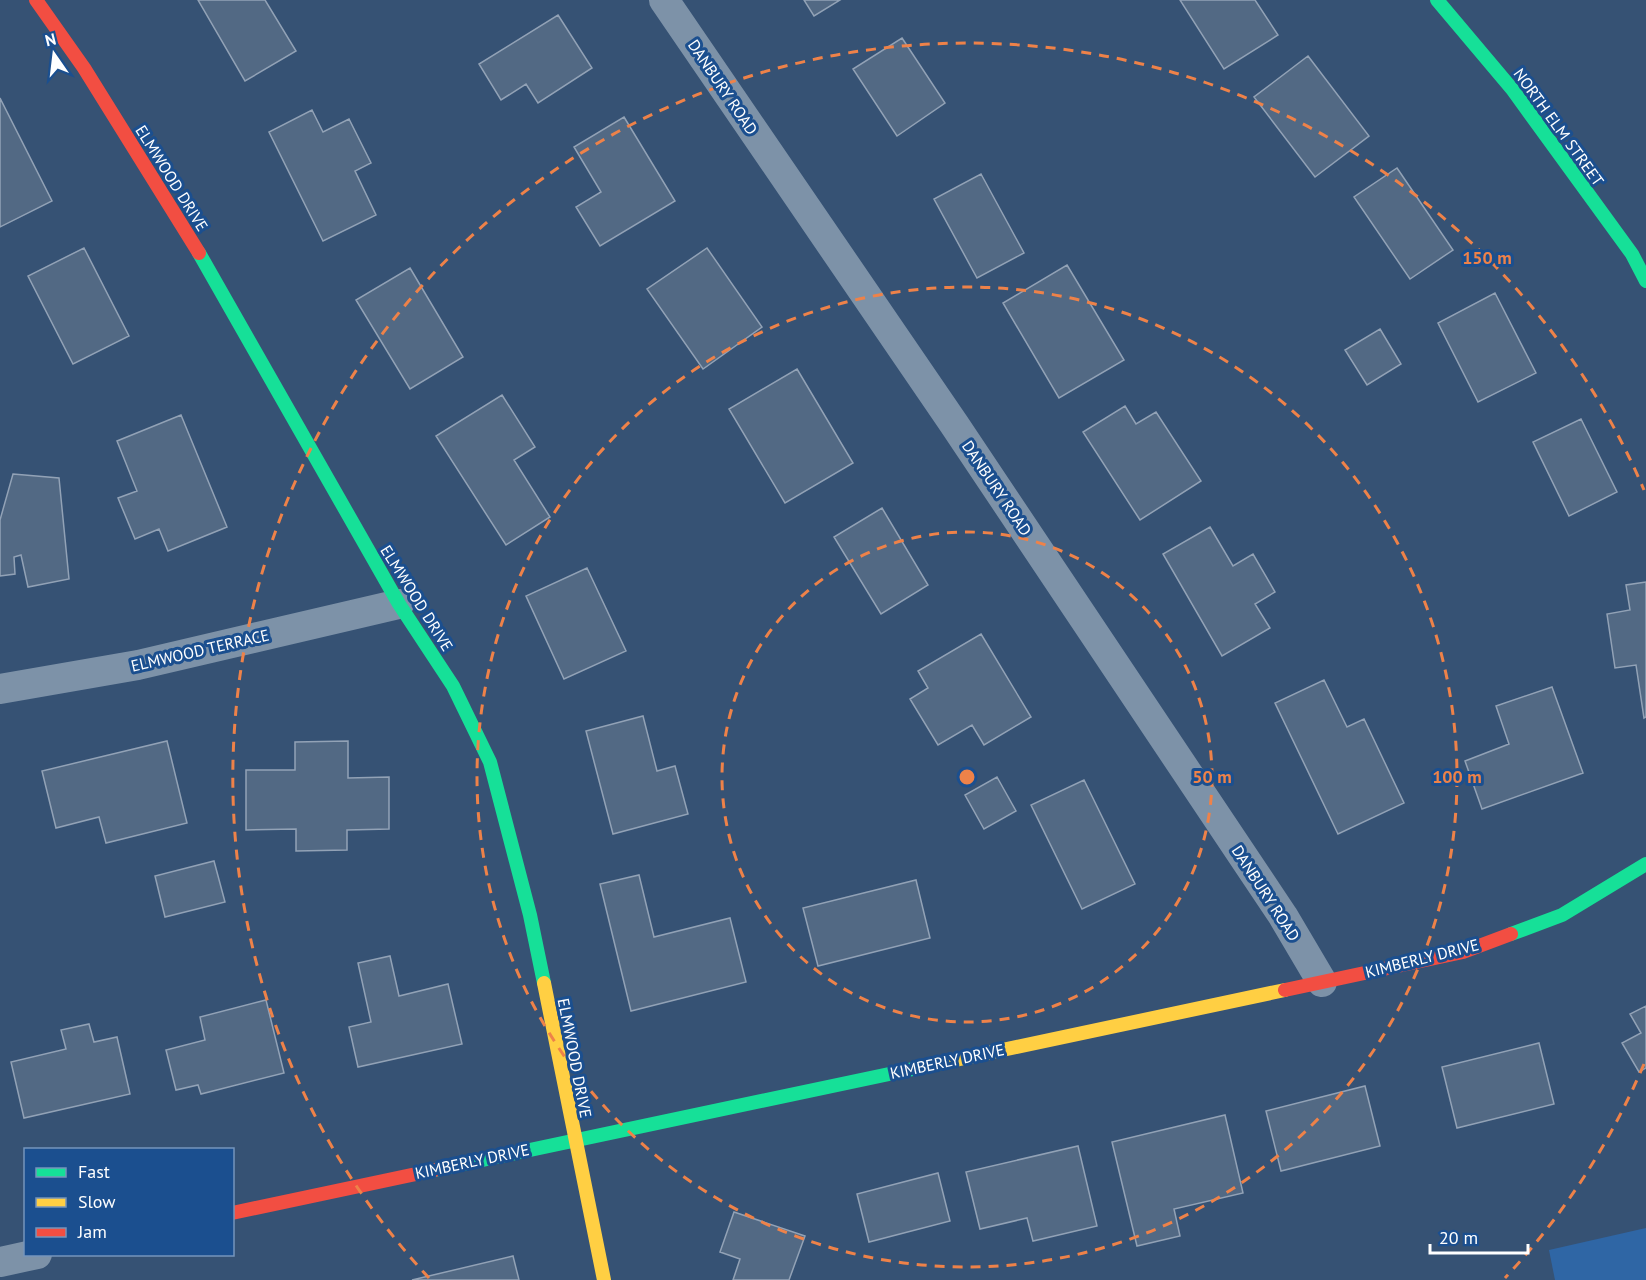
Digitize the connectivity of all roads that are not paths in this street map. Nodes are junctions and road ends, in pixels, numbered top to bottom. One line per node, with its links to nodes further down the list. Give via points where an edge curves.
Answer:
1 (36, 0): 5 (street, ELMWOOD DRIVE, via 84,68 190,237)
2 (664, 0): 8 (street, DANBURY ROAD, via 967,443 1283,916)
3 (1437, 0): 4 (street, NORTH ELM STREET, via 1512,89 1632,254)
4 (1646, 281)
5 (399, 604): 6 (street, ELMWOOD TERRACE, via 138,665); 9 (street, ELMWOOD DRIVE, via 453,686 490,762 530,915)
6 (0, 689)
7 (1646, 864): 8 (street, KIMBERLY DRIVE, via 1562,915 1463,952)
8 (1322, 982): 9 (street, KIMBERLY DRIVE)
9 (574, 1139): 10 (street, KIMBERLY DRIVE); 13 (street, ELMWOOD DRIVE)
10 (234, 1212)
11 (29, 1256): 12 (street)
12 (0, 1263)
13 (604, 1280)

